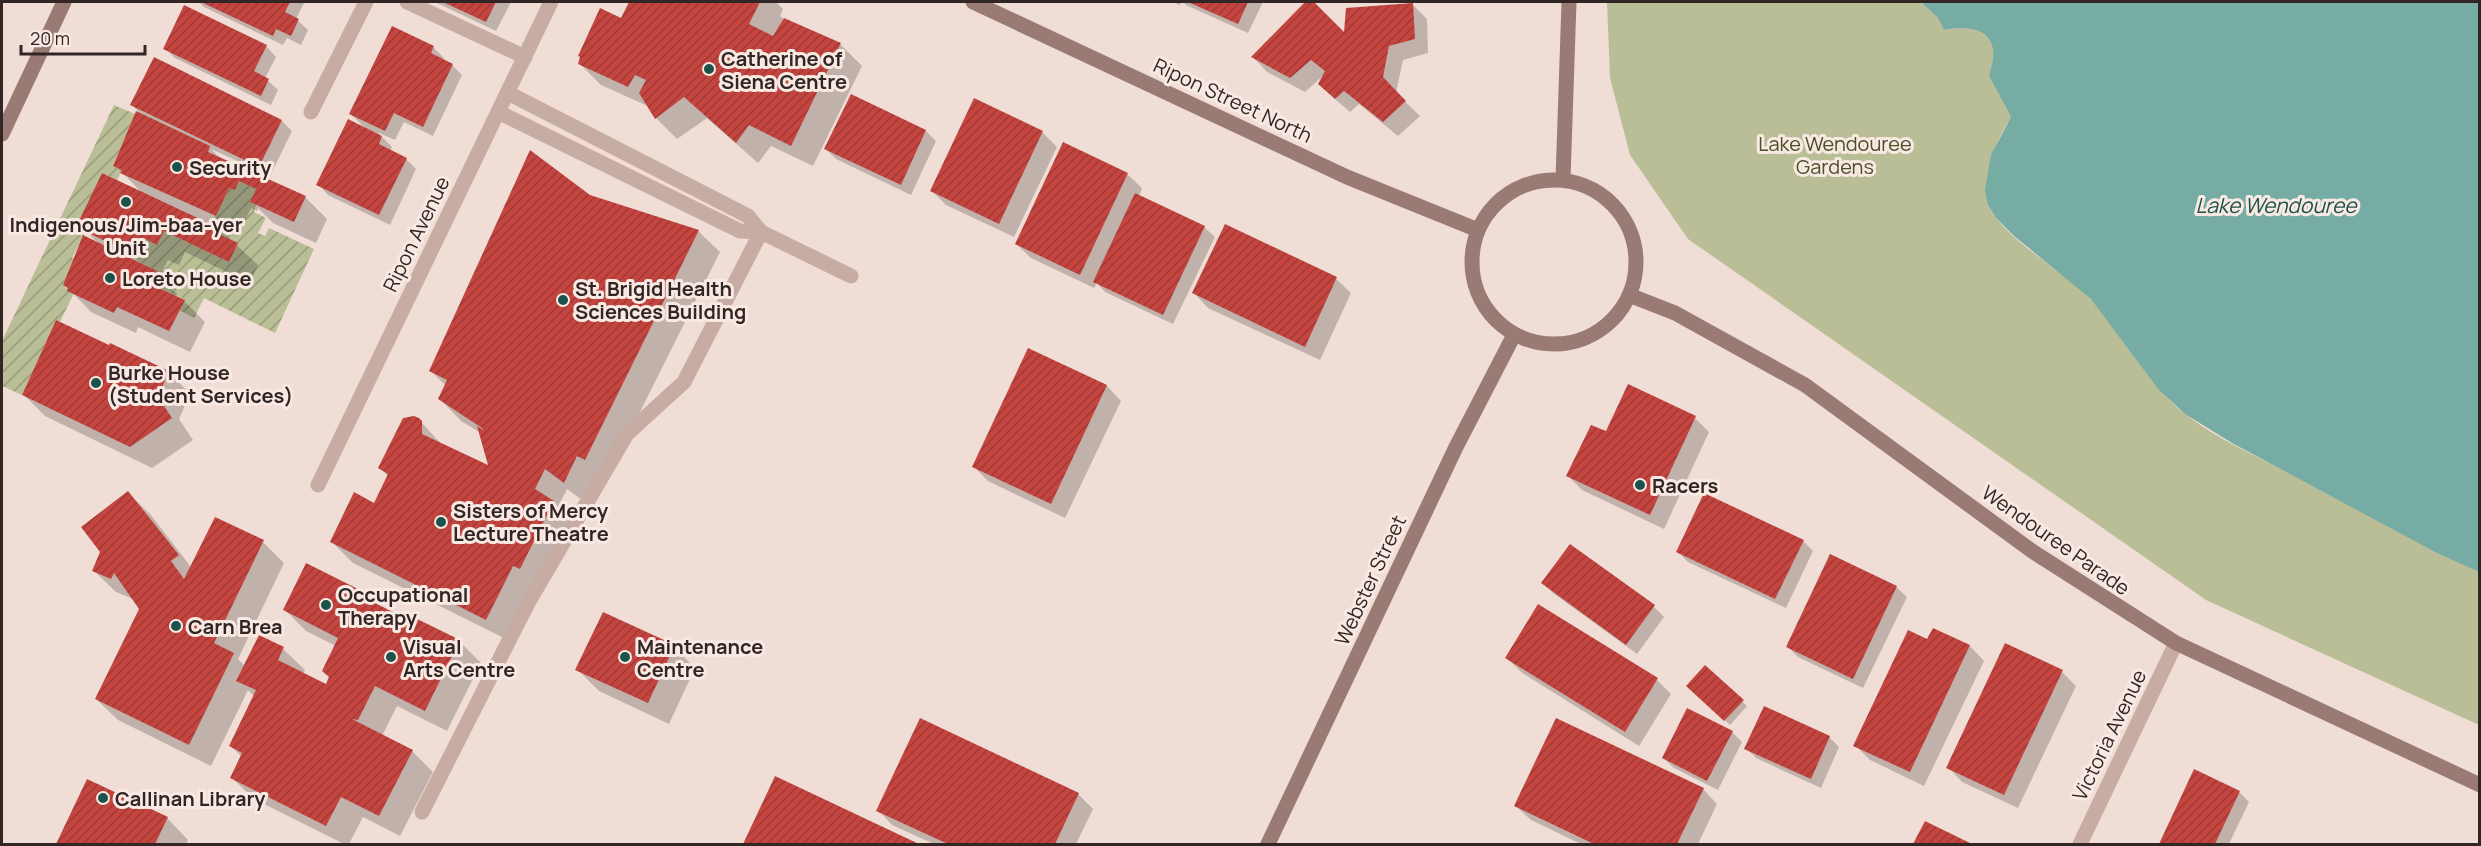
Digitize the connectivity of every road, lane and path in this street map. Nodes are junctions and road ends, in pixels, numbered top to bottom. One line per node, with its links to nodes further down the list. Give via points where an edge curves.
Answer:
1 (64, 2): 11 (street)
2 (366, 2): 9 (street)
3 (406, 2): 7 (street)
4 (551, 2): 7 (street, Ripon Avenue)
5 (974, 2): 13 (street, Ripon Street North, via 1347,177)
6 (1569, 2): 12 (street)
7 (525, 57): 8 (street, Ripon Avenue)
8 (508, 93): 10 (street, Ripon Avenue); 14 (street, via 748,216)
9 (311, 112)
10 (498, 112): 14 (street, via 740,231); 18 (street, Ripon Avenue)
11 (2, 134)
12 (1563, 179): 13 (street, via 1530,183 1508,194); 16 (street, via 1605,196 1623,217 1634,242 1636,269)
13 (1478, 230): 17 (street, via 1472,254 1473,278 1481,301 1495,320)
14 (761, 232): 15 (street); 21 (street, via 684,382 627,434 528,603)
15 (851, 276)
16 (1629, 295): 17 (street, via 1614,318 1593,335 1568,344 1540,343); 19 (street, Wendouree Parade, via 1675,313 1805,385 2032,551)
17 (1514, 335): 22 (street, Webster Street, via 1456,447)
18 (318, 485)
19 (2176, 643): 20 (street, Wendouree Parade); 23 (street, Victoria Avenue)
20 (2480, 785)
21 (422, 812)
22 (1268, 844)
23 (2080, 844)

